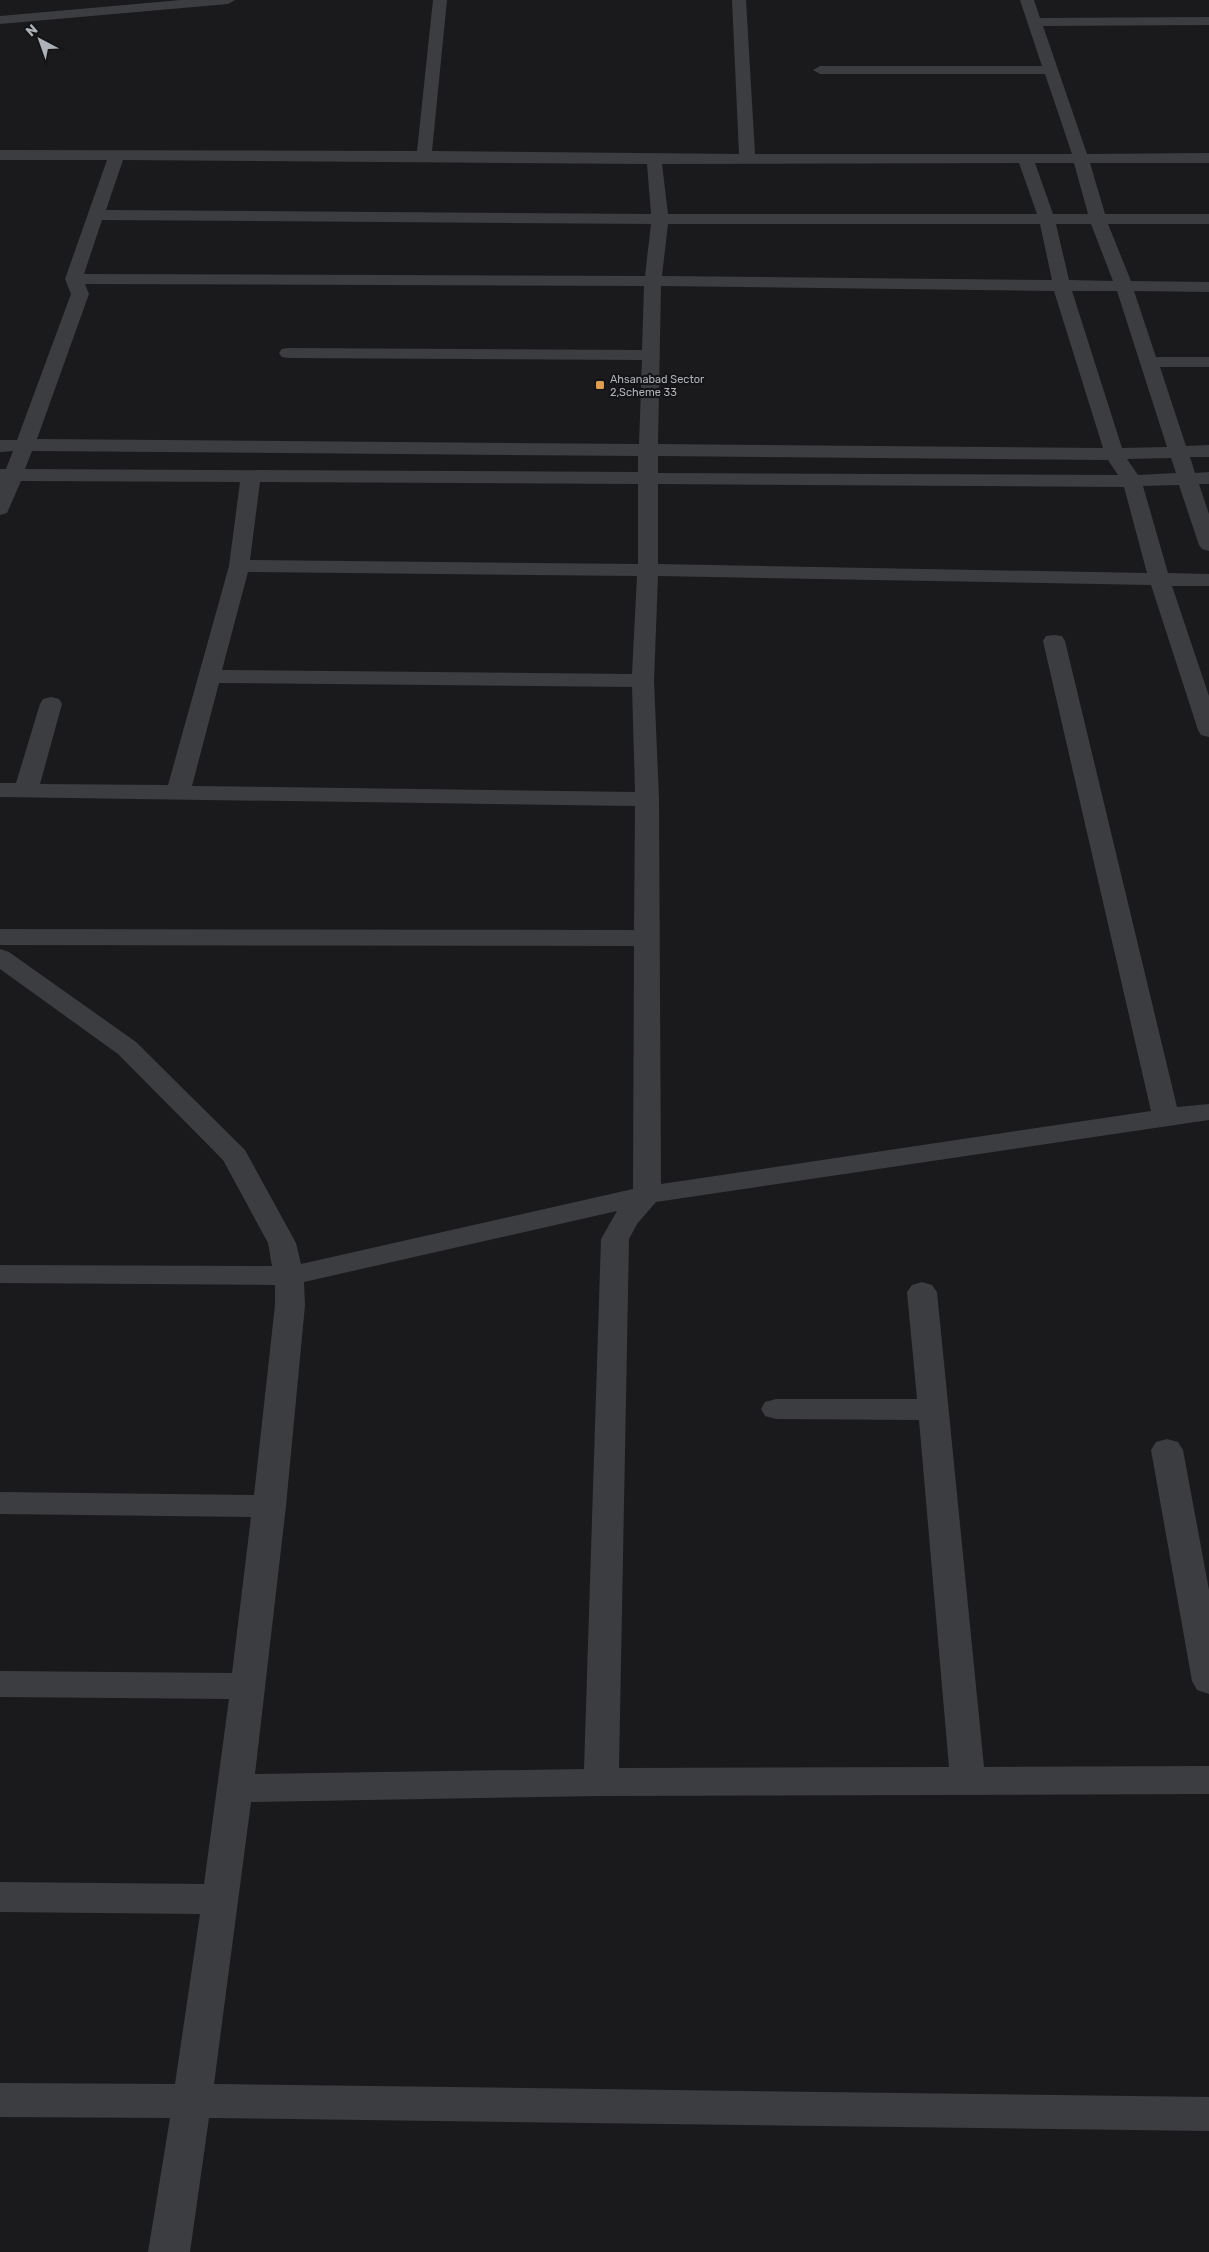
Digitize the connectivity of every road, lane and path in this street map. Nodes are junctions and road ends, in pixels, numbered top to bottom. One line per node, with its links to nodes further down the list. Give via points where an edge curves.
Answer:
1 (228, 0): 5 (street)
2 (440, 0): 12 (street)
3 (739, 0): 13 (street)
4 (1026, 0): 7 (street)
5 (0, 20)
6 (1209, 21): 7 (street)
7 (1035, 22): 9 (street)
8 (820, 70): 9 (street)
9 (1051, 70): 15 (street)
10 (0, 156): 11 (street)
11 (116, 156): 12 (street); 18 (street)
12 (424, 156): 17 (street)
13 (746, 158): 14 (street); 17 (street)
14 (1025, 158): 15 (street); 21 (street)
15 (1081, 158): 16 (street); 22 (street)
16 (1209, 158)
17 (654, 159): 19 (street)
18 (96, 215): 19 (street); 23 (street)
19 (660, 219): 21 (street); 24 (street)
20 (1209, 219): 22 (street)
21 (1046, 220): 22 (street); 25 (street)
22 (1098, 220): 26 (street)
23 (74, 279): 24 (street); 33 (street, via 80,294)
24 (653, 281): 25 (street); 29 (street)
25 (1061, 284): 26 (street); 37 (street)
26 (1124, 286): 27 (street); 30 (street)
27 (1209, 286)
28 (288, 353): 29 (street)
29 (651, 355): 34 (street)
30 (1148, 362): 31 (street); 35 (street)
31 (1209, 362)
32 (0, 446): 33 (street)
33 (25, 446): 34 (street); 38 (street)
34 (648, 450): 37 (street); 42 (street)
35 (1176, 450): 36 (street); 37 (street); 40 (street)
36 (1209, 451)
37 (1114, 454): 43 (street)
38 (6, 475): 39 (street); 44 (street)
39 (251, 476): 42 (street); 46 (street)
40 (1187, 478): 41 (street); 43 (street); 45 (street)
41 (1209, 478)
42 (647, 479): 43 (street); 47 (street)
43 (1132, 481): 48 (street)
44 (0, 509)
45 (1209, 545)
46 (239, 566): 47 (street); 51 (street)
47 (648, 570): 48 (street); 52 (street)
48 (1159, 578): 49 (street); 53 (street)
49 (1209, 580)
50 (1054, 641): 64 (street)
51 (211, 676): 52 (street); 58 (street)
52 (643, 682): 59 (street)
53 (1202, 685): 55 (street)
54 (51, 704): 57 (street)
55 (1209, 730)
56 (0, 790): 57 (street)
57 (26, 790): 58 (street)
58 (178, 792): 59 (street)
59 (647, 799): 61 (street)
60 (0, 937): 61 (street)
61 (647, 938): 65 (street)
62 (0, 957): 67 (street, via 127,1048 235,1156 282,1243)
63 (1209, 1112): 64 (street)
64 (1166, 1117): 65 (street)
65 (647, 1195): 67 (street); 79 (street, via 624,1220 615,1239)
66 (0, 1274): 67 (street)
67 (289, 1276): 73 (street, via 290,1305)
68 (922, 1292): 70 (street)
69 (776, 1409): 70 (street)
70 (932, 1410): 77 (street)
71 (1167, 1450): 74 (street)
72 (0, 1503): 73 (street)
73 (270, 1506): 76 (street)
74 (1209, 1681)
75 (0, 1684): 76 (street)
76 (248, 1686): 80 (street)
77 (968, 1780): 78 (street); 79 (street)
78 (1209, 1780)
79 (601, 1782): 80 (street)
80 (235, 1788): 82 (street)
81 (0, 1897): 82 (street)
82 (220, 1899): 84 (street)
83 (0, 2100): 84 (street)
84 (193, 2101): 85 (street); 86 (street)
85 (1209, 2114)
86 (169, 2252)

